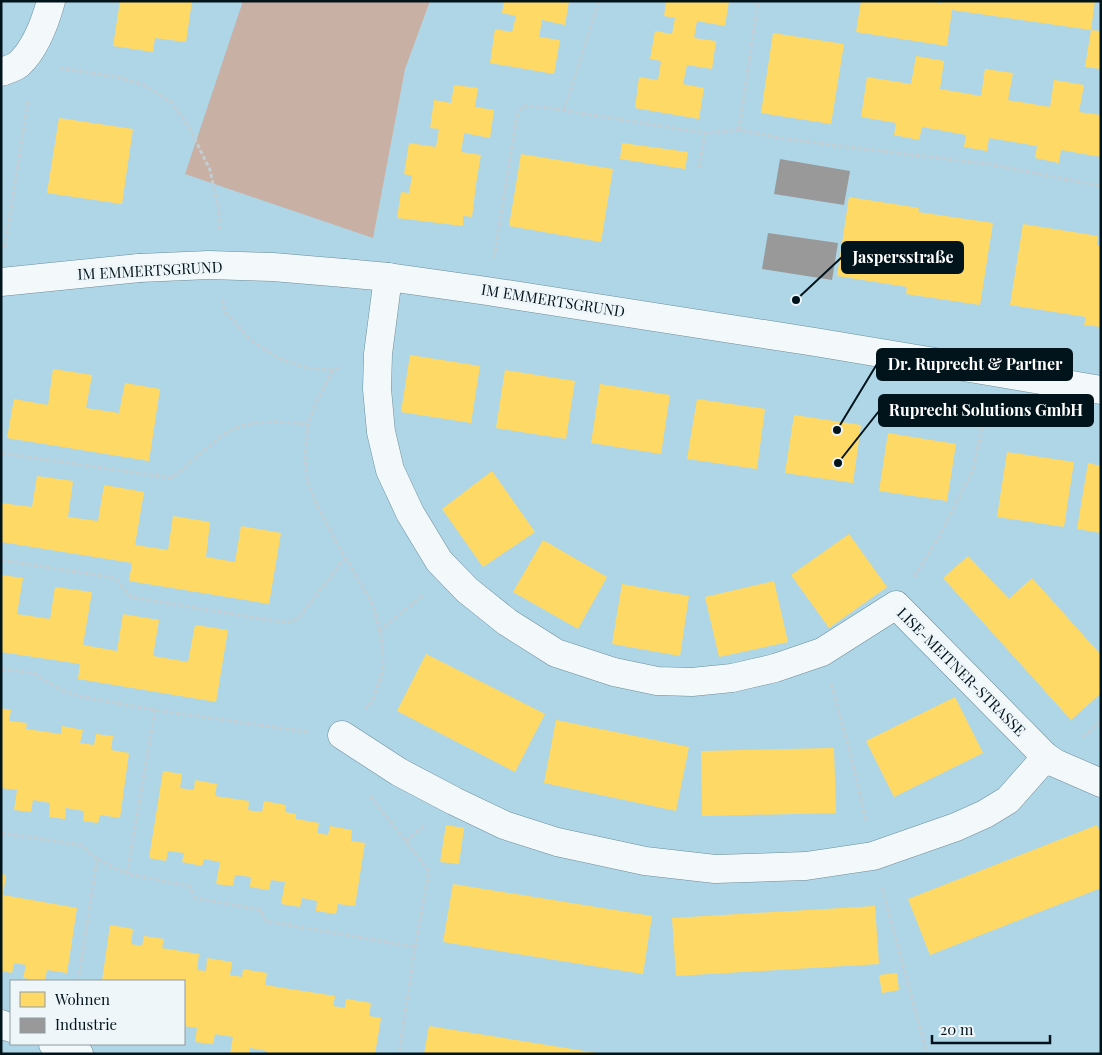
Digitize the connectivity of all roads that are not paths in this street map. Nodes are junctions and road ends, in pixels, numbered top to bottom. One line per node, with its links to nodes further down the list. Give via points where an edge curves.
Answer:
1 (51, 1): 2 (street, via 33,47)
2 (10, 68)
3 (388, 277): 4 (street, IM EMMERTSGRUND, bridge, via 209,265 139,268); 5 (street, IM EMMERTSGRUND, via 824,343); 7 (street, LISE-MEITNER-STRASSE, via 377,390 381,432 390,470 410,514 439,561 467,590 507,622 556,653 614,672 657,682 692,682 732,678 822,652 896,605)
4 (1, 282)
5 (1101, 390)
6 (342, 735): 7 (street, via 399,772 504,825 576,847 645,861 715,869 806,866 873,856 985,814 1008,800)
7 (1046, 757): 8 (street, LISE-MEITNER-STRASSE)
8 (1101, 783)
9 (56, 1045): 10 (street)
10 (80, 1054)

